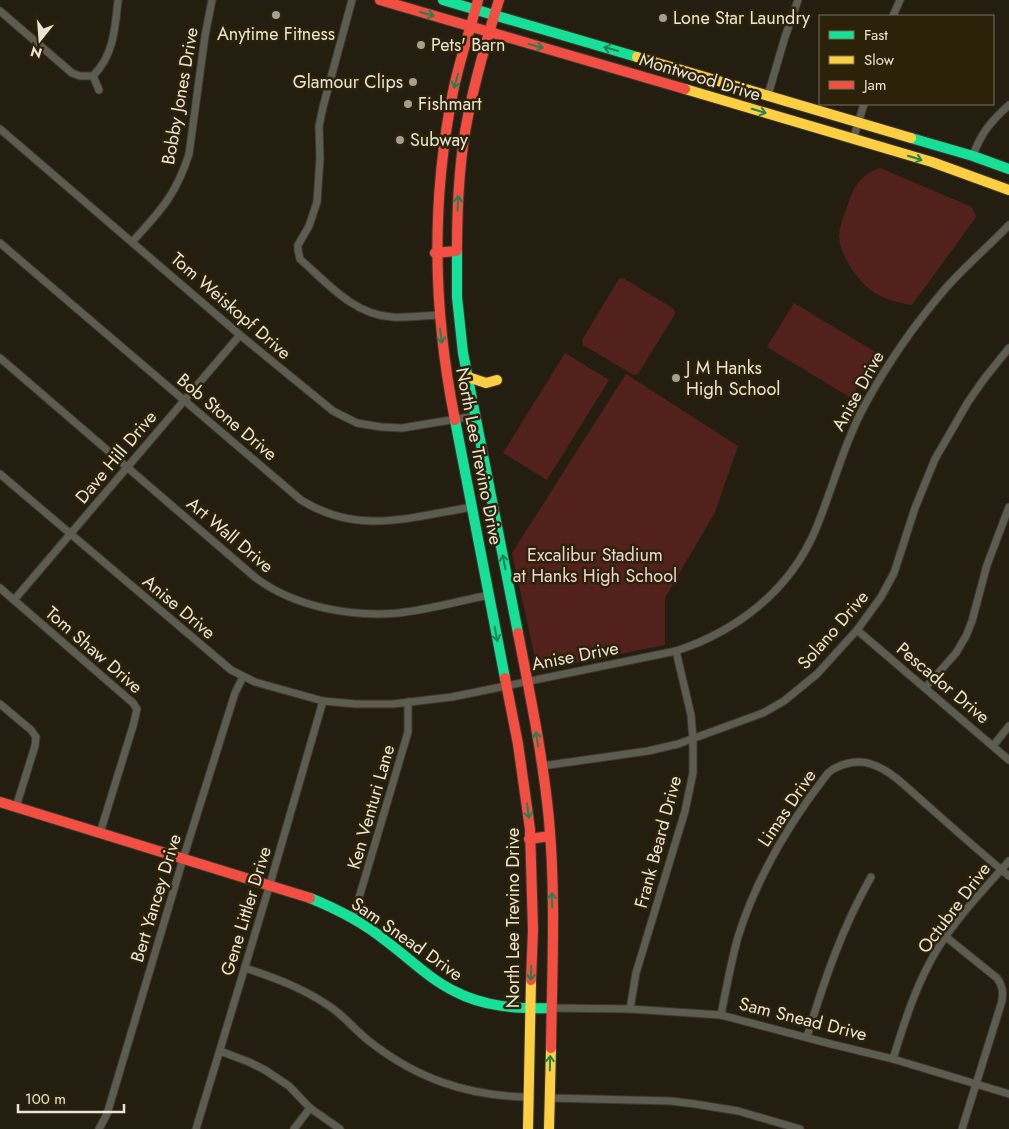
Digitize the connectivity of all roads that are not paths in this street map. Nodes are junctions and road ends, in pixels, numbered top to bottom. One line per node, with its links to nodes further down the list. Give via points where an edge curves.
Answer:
1 (118, 0): 16 (street, via 112,48)
2 (212, 0): 29 (street, Bobby Jones Drive, via 185,166 168,200)
3 (352, 0): 33 (street, via 322,107 317,202 298,245 299,256 342,297 371,313 391,317)
4 (380, 0): 13 (main road, Montwood Drive, one-way to 13)
5 (444, 0): 9 (main road, Montwood Drive)
6 (499, 0): 11 (main road, North Lee Trevino Drive)
7 (798, 0): 19 (street)
8 (900, 0): 12 (street)
9 (477, 5): 11 (main road, Montwood Drive); 13 (main road, North Lee Trevino Drive)
10 (0, 11): 16 (street, via 72,73)
11 (494, 15): 14 (main road, North Lee Trevino Drive); 15 (main road, Montwood Drive, one-way to 11)
12 (893, 15)
13 (471, 26): 14 (main road, Montwood Drive); 32 (main road, North Lee Trevino Drive, one-way to 32, via 444,136 436,203)
14 (489, 32): 17 (main road, Montwood Drive, one-way to 17); 31 (main road, North Lee Trevino Drive, one-way to 14, via 463,147)
15 (674, 67): 17 (main road); 19 (main road, Montwood Drive)
16 (93, 76): 18 (street)
17 (668, 84): 24 (main road, Montwood Drive, one-way to 24)
18 (99, 90)
19 (768, 95): 22 (main road, Montwood Drive)
20 (864, 105): 22 (street)
21 (1009, 105): 25 (street, via 986,129)
22 (859, 123): 24 (street); 25 (main road, Montwood Drive)
23 (0, 128): 29 (street, Tom Weiskopf Drive)
24 (853, 140): 27 (main road, Montwood Drive, one-way to 27, via 984,179)
25 (973, 156): 26 (main road, Montwood Drive)
26 (1009, 169)
27 (1009, 190)
28 (1009, 225): 51 (street, Anise Drive, via 944,290 891,361 846,443 814,532 787,578 746,617 714,636)
29 (133, 241): 34 (street, Tom Weiskopf Drive)
30 (0, 243): 39 (street, Bob Stone Drive)
31 (456, 251): 32 (main road); 37 (main road, North Lee Trevino Drive, via 460,326)
32 (435, 253): 33 (main road, North Lee Trevino Drive)
33 (438, 315): 41 (main road, North Lee Trevino Drive, one-way to 41)
34 (240, 335): 39 (street, Dave Hill Drive); 41 (street, Tom Weiskopf Drive, via 322,403 357,423 402,428)
35 (1009, 348): 50 (street, Solano Drive, via 949,432 923,486 888,586)
36 (0, 358): 42 (street, Art Wall Drive)
37 (468, 377): 38 (main road, via 486,383); 40 (main road, North Lee Trevino Drive)
38 (497, 380)
39 (184, 400): 42 (street, Dave Hill Drive); 44 (street, Bob Stone Drive, via 301,500 327,514 390,521)
40 (475, 416): 41 (street, Tom Weiskopf Drive); 53 (main road, North Lee Trevino Drive, one-way to 40)
41 (455, 418): 44 (main road, North Lee Trevino Drive)
42 (127, 467): 46 (street, Dave Hill Drive); 48 (street, Art Wall Drive, via 279,594 350,612 398,613)
43 (0, 474): 46 (street, Anise Drive)
44 (472, 507): 48 (main road, North Lee Trevino Drive)
45 (1009, 507): 55 (street, via 987,565 966,636 956,653)
46 (70, 534): 49 (street, Dave Hill Drive); 52 (street, Anise Drive)
47 (0, 588): 49 (street, Tom Shaw Drive)
48 (489, 595): 54 (main road, North Lee Trevino Drive, one-way to 54)
49 (14, 600): 66 (street, Tom Shaw Drive, via 137,709)
50 (856, 630): 55 (street, Pescador Drive); 60 (street, Solano Drive, via 816,674 784,701 763,713)
51 (676, 651): 53 (street, Anise Drive); 60 (street, Frank Beard Drive, via 691,714)
52 (243, 677): 56 (street, Anise Drive); 69 (street, Bert Yancey Drive, via 229,711)
53 (528, 680): 54 (street, Anise Drive); 63 (main road, North Lee Trevino Drive, one-way to 53)
54 (507, 684): 57 (street, Anise Drive); 68 (main road, North Lee Trevino Drive, one-way to 68, via 523,771)
55 (925, 688): 61 (street, Pescador Drive)
56 (323, 701): 57 (street, Anise Drive, via 356,704); 74 (street, Gene Littler Drive)
57 (408, 702): 75 (street, Ken Venturi Lane, via 408,732)
58 (0, 704): 65 (street, via 36,737)
59 (1009, 726): 61 (street)
60 (693, 739): 63 (street, Solano Drive, via 648,751); 79 (street, Frank Beard Drive, via 690,790 636,972)
61 (993, 746): 62 (street, Pescador Drive)
62 (1009, 760)
63 (542, 766): 67 (main road, North Lee Trevino Drive)
64 (0, 802): 65 (main road, Sam Snead Drive)
65 (16, 807): 66 (main road, Sam Snead Drive)
66 (100, 833): 69 (main road, Sam Snead Drive)
67 (550, 836): 68 (main road); 78 (main road, North Lee Trevino Drive, one-way to 67)
68 (529, 839): 80 (main road, North Lee Trevino Drive, one-way to 80, via 533,926)
69 (183, 859): 74 (main road, Sam Snead Drive); 90 (street, Bert Yancey Drive, via 107,1114)
70 (1009, 861): 71 (street, Octubre Drive)
71 (1001, 870): 72 (street, Limas Drive); 76 (street, Octubre Drive); 81 (street, Limas Drive, via 881,768 860,762 835,768 795,818 759,881 738,937)
72 (1009, 876)
73 (871, 877): 82 (street, via 838,943)
74 (270, 884): 75 (main road, Sam Snead Drive, via 336,908); 77 (street, Gene Littler Drive)
75 (353, 918): 80 (main road, Sam Snead Drive, via 394,946 425,974 460,996 491,1006)
76 (946, 937): 84 (street, Octubre Drive, via 918,986); 85 (street, via 989,970 1002,986 1002,1001)
77 (245, 968): 83 (street, Gene Littler Drive); 87 (street, via 306,992 332,1008 382,1051 432,1079 474,1092)
78 (551, 1008): 79 (street, Sam Snead Drive); 80 (main road, Sam Snead Drive); 88 (main road, North Lee Trevino Drive, one-way to 78)
79 (630, 1009): 81 (street, Sam Snead Drive)
80 (529, 1010): 87 (main road, North Lee Trevino Drive)
81 (721, 1015): 82 (street, Sam Snead Drive)
82 (807, 1037): 84 (street, Sam Snead Drive)
83 (220, 1051): 89 (street, via 265,1070 288,1086); 91 (street, Gene Littler Drive)
84 (893, 1058): 85 (street, Sam Snead Drive)
85 (976, 1084): 86 (street, Sam Snead Drive); 97 (street)
86 (1009, 1094)
87 (528, 1098): 94 (main road, North Lee Trevino Drive)
88 (549, 1098): 95 (main road, North Lee Trevino Drive); 96 (street, via 671,1101 738,1111)
89 (310, 1108): 92 (street); 93 (street)
90 (99, 1129)
91 (196, 1129)
92 (294, 1129)
93 (340, 1129)
94 (528, 1129)
95 (549, 1129)
96 (800, 1129)
97 (962, 1129)

